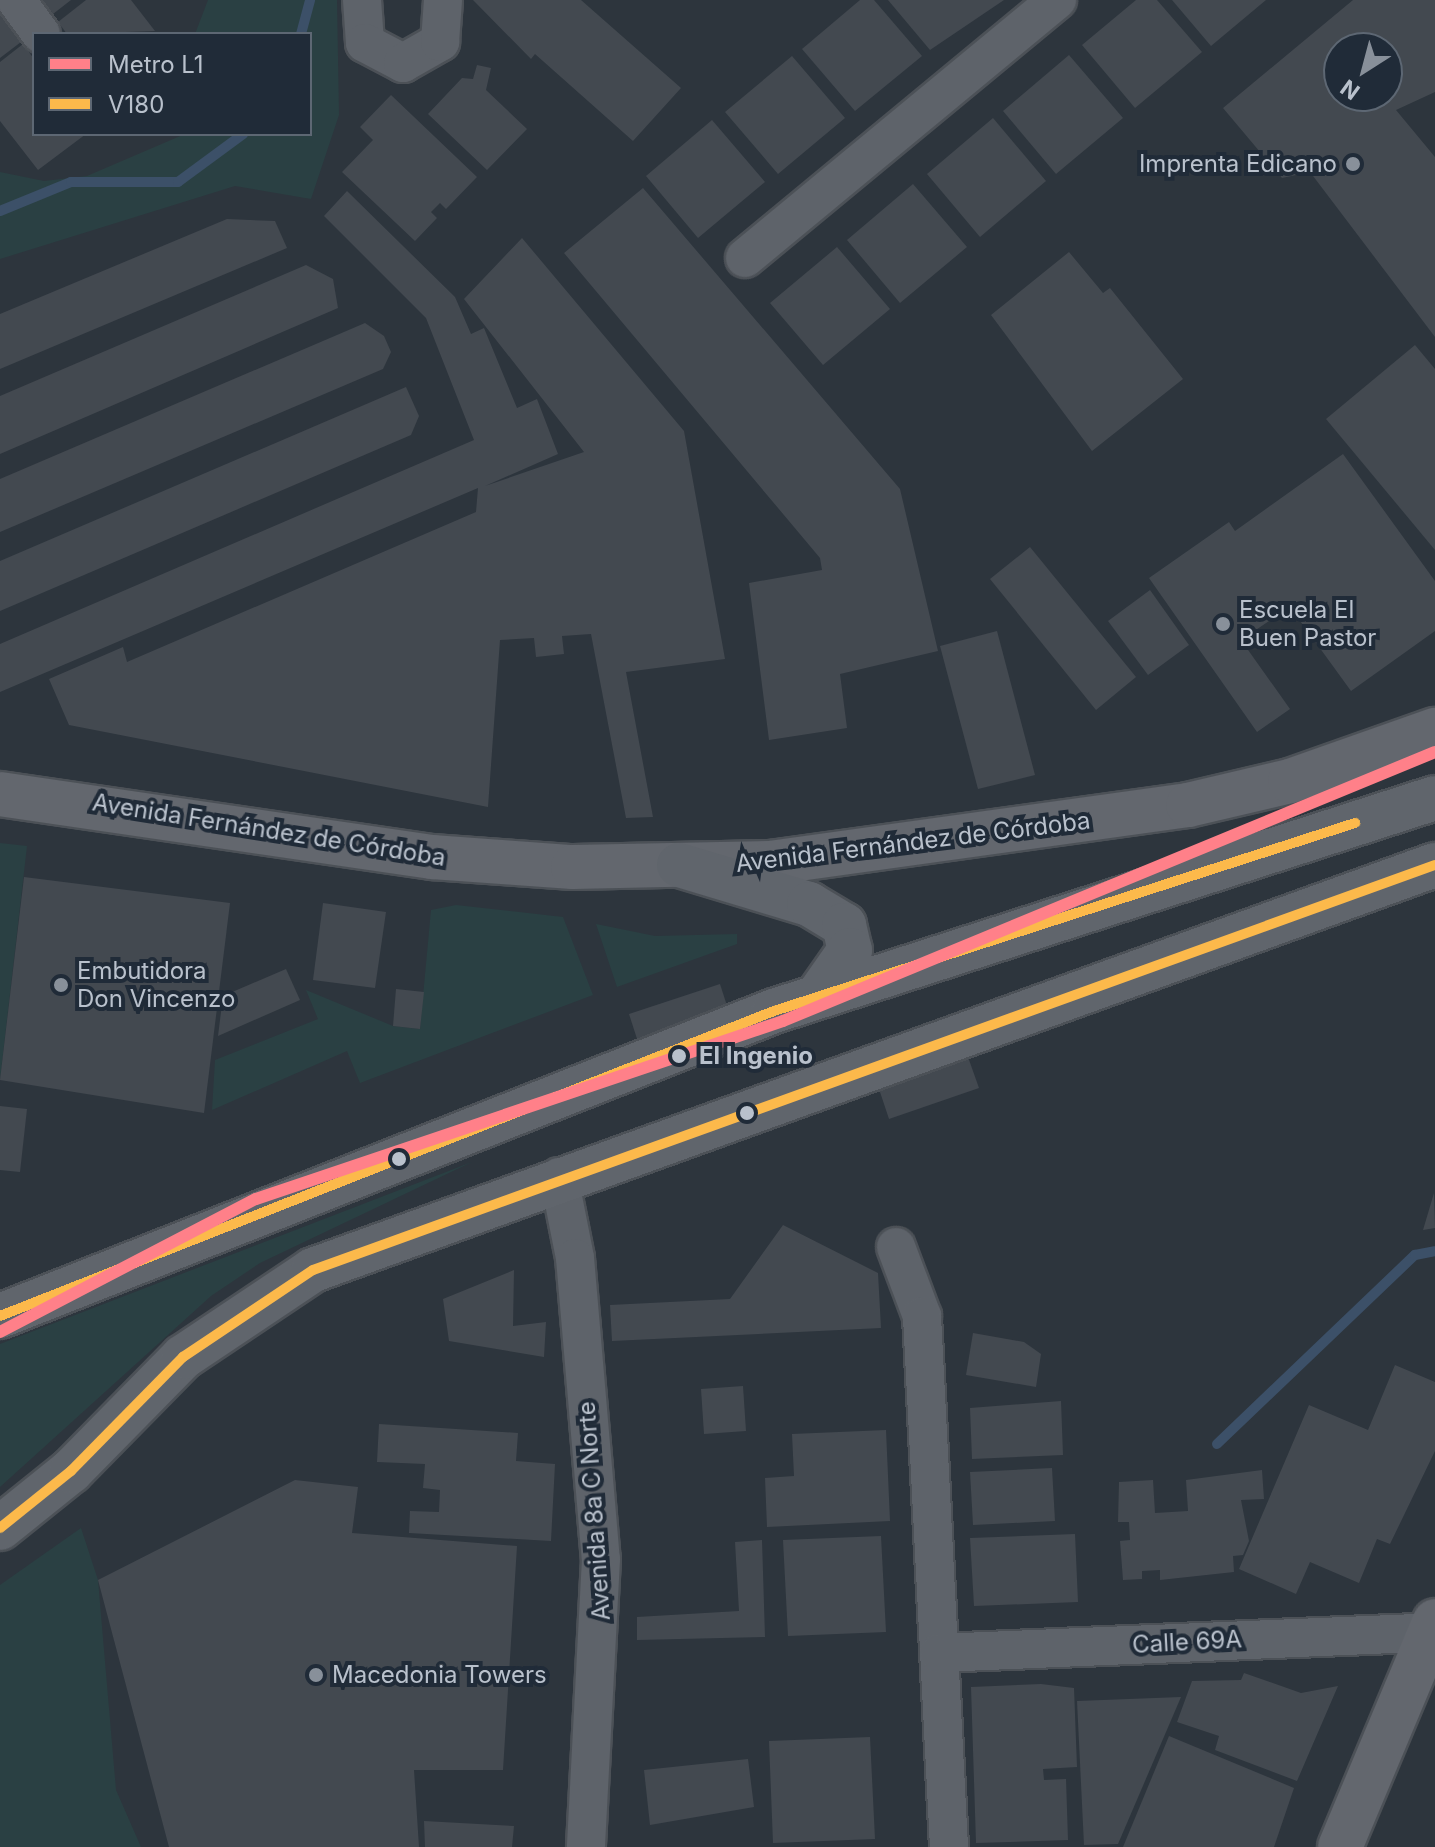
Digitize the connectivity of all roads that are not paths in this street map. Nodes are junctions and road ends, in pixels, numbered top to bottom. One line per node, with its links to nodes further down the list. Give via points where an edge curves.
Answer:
1 (16, 0): 5 (street)
2 (362, 0): 3 (street, via 365,43 403,63 440,42)
3 (443, 0)
4 (1057, 0): 6 (street)
5 (40, 32)
6 (745, 258)
7 (1435, 730): 10 (main road, Avenida Fernández de Córdoba, via 1302,777 1188,805 770,863)
8 (0, 794): 10 (main road, Avenida Fernández de Córdoba, via 432,857)
9 (1435, 798): 12 (main road)
10 (679, 865): 12 (main road, via 809,904 844,925 850,950)
11 (1435, 865): 13 (main road)
12 (817, 997): 15 (main road)
13 (559, 1177): 16 (main road, via 313,1270 183,1357 71,1471); 19 (street, Avenida 8a C Norte, via 575,1258 601,1559)
14 (896, 1247): 18 (street, via 922,1316)
15 (0, 1316)
16 (0, 1528)
17 (1434, 1628): 18 (street, Calle 69A); 21 (main road)
18 (939, 1653): 20 (street)
19 (586, 1847)
20 (949, 1847)
21 (1340, 1847)

